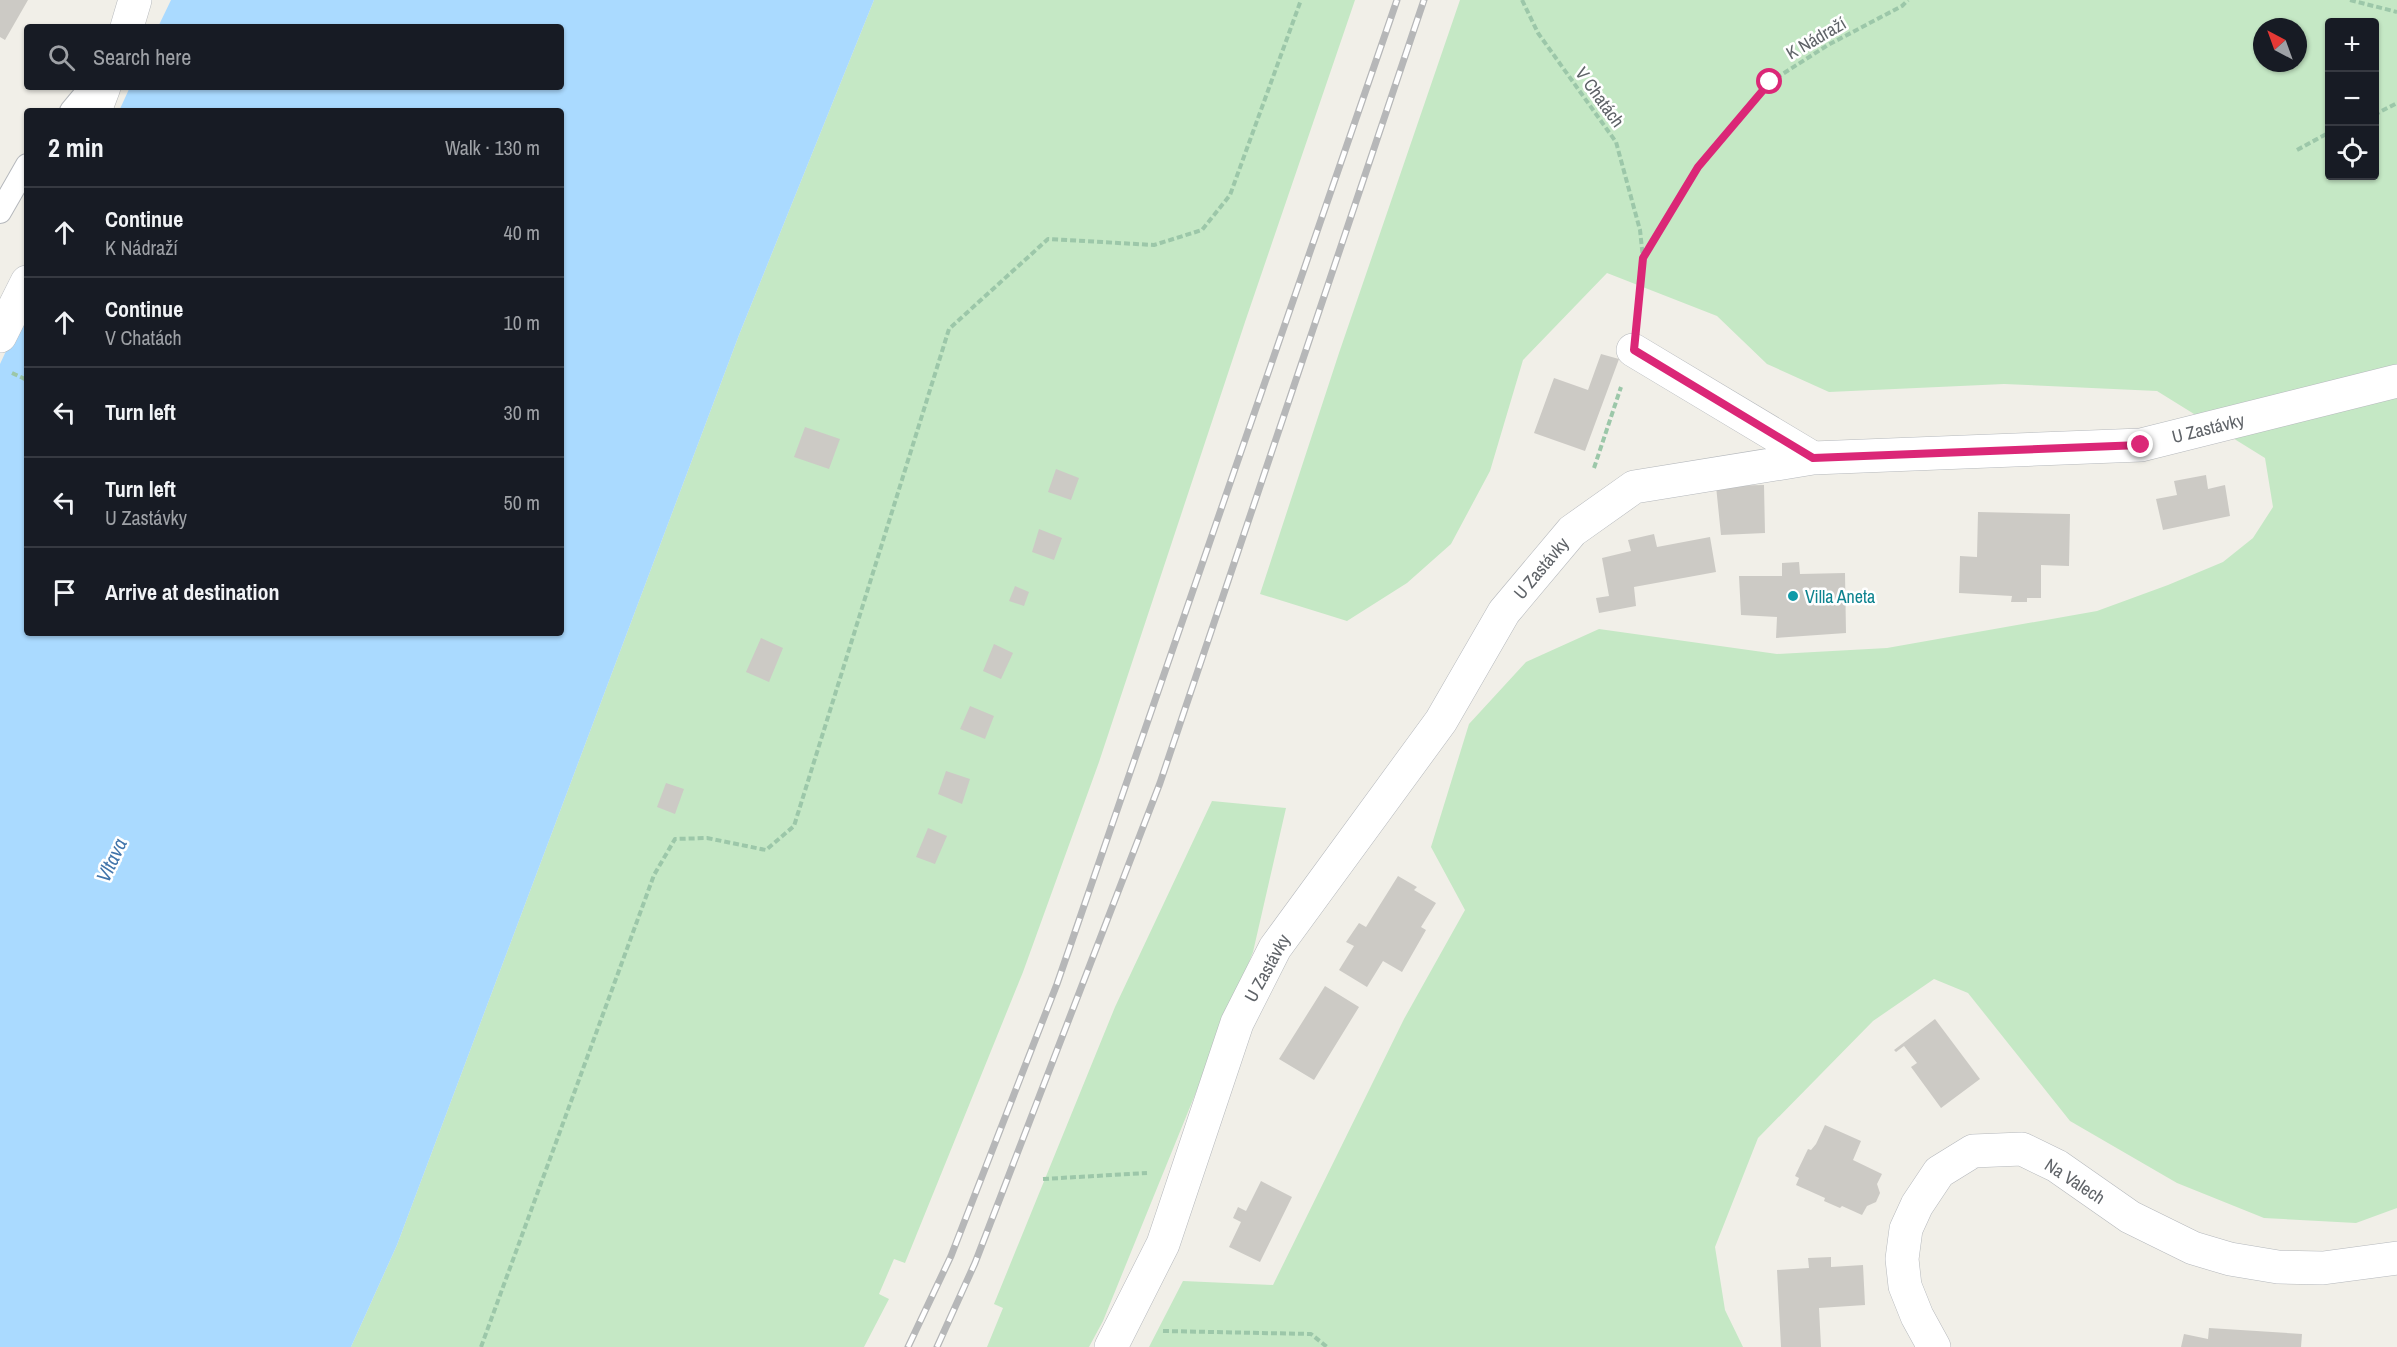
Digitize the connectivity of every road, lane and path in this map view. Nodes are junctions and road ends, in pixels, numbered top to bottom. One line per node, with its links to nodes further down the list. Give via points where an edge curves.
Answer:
1 (135, 0): 7 (street)
2 (1301, 0): 29 (path, via 1230,195 1202,230 1154,245 1048,239 949,329 794,826 766,850 707,838 675,839 654,875)
3 (1522, 0): 18 (path, V Chatách, via 1538,33 1616,142 1640,230)
4 (1908, 0): 18 (path, K Nádraží, via 1770,82 1698,167)
5 (2350, 0): 6 (path)
6 (2397, 12)
7 (128, 24)
8 (88, 90): 11 (lane)
9 (103, 90): 12 (street)
10 (2397, 103): 13 (path)
11 (74, 108)
12 (96, 108)
13 (2379, 112)
14 (2325, 135): 15 (path)
15 (2297, 150)
16 (24, 170): 17 (lane)
17 (0, 212)
18 (1643, 258): 21 (path, V Chatách)
19 (24, 288): 20 (street)
20 (0, 336)
21 (1634, 350): 23 (street); 24 (path, V Chatách)
22 (2397, 381): 23 (street, U Zastávky, via 2141,445)
23 (1813, 458): 25 (street, U Zastávky, via 1634,487 1572,531 1504,612 1441,721 1275,948 1237,1023)
24 (1591, 474)
25 (1187, 1171): 26 (path); 28 (street, U Zastávky, via 1163,1244)
26 (1043, 1179)
27 (2397, 1258): 31 (street, Na Valech, via 2323,1268 2278,1267 2230,1259 2193,1248 2130,1217 2057,1166 2022,1149 1973,1151 1939,1172 1906,1229 1902,1259 1905,1286)
28 (1116, 1338): 30 (path, via 1311,1334)
29 (481, 1347)
30 (1327, 1347)
31 (1934, 1347)

